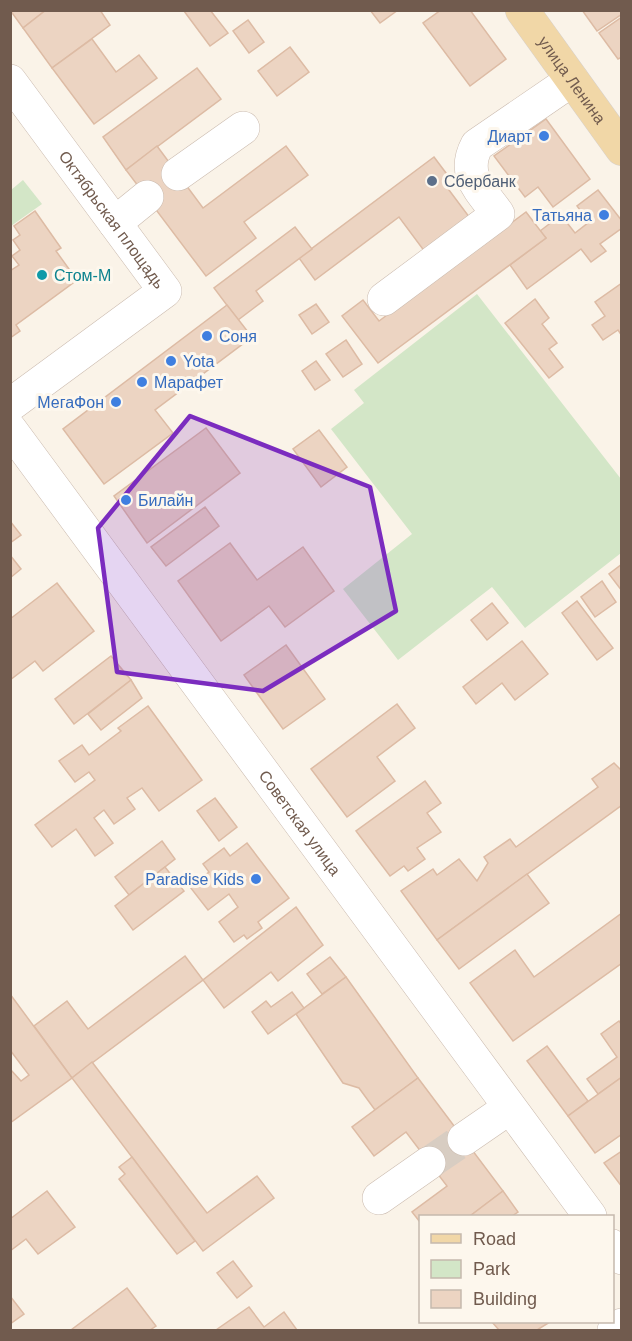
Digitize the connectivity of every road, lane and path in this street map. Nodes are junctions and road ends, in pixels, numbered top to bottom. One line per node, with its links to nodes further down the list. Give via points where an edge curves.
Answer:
1 (522, 10): 2 (main road, улица Ленина)
2 (572, 80): 5 (main road, улица Ленина); 9 (street, via 474,150 472,178 498,214)
3 (10, 81): 8 (street, Октябрьская площадь)
4 (243, 128): 6 (street)
5 (621, 149)
6 (178, 174)
7 (147, 197): 8 (street)
8 (116, 223): 10 (street, Октябрьская площадь, via 165,291)
9 (384, 299)
10 (10, 405)
11 (10, 429): 12 (street, Советская улица)
12 (509, 1108): 13 (street); 16 (street, Советская улица)
13 (464, 1139)
14 (429, 1163): 15 (street)
15 (379, 1198)
16 (589, 1215)
17 (621, 1325): 18 (street)
18 (614, 1330)

